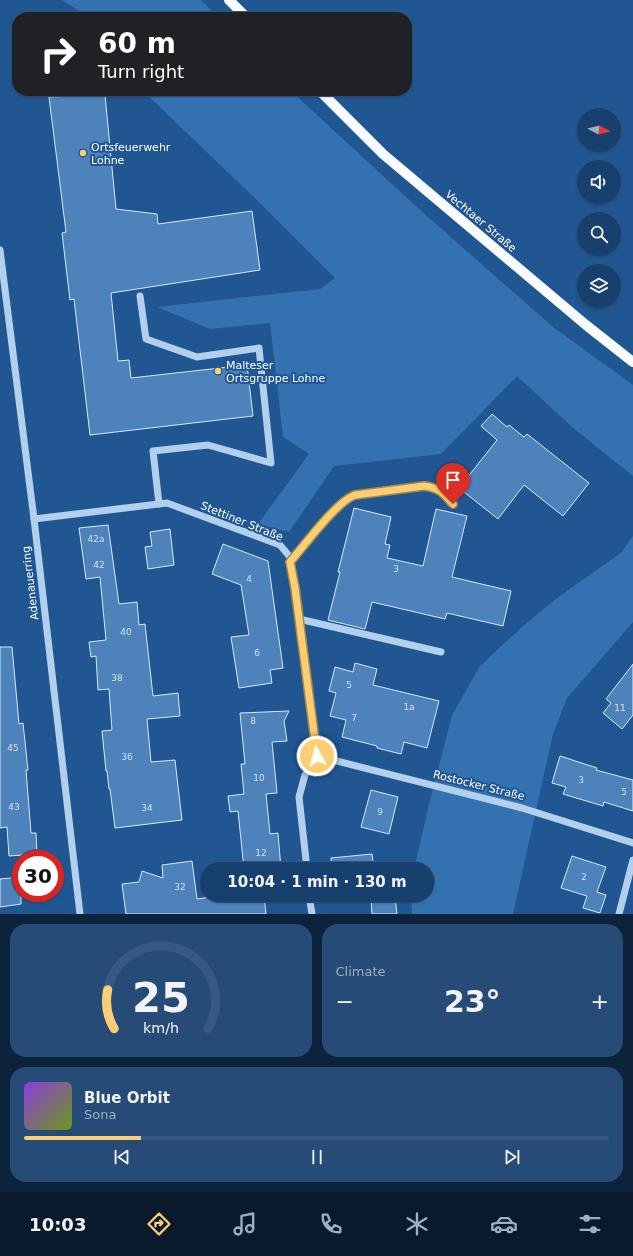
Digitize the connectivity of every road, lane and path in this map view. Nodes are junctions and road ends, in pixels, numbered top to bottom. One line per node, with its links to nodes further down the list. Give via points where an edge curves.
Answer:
1 (229, 0): 2 (main road)
2 (241, 12)
3 (325, 96): 6 (main road, Vechtaer Straße, via 383,154)
4 (0, 250): 9 (street, Adenauerring)
5 (140, 296): 7 (street, via 146,339 197,357 259,348 271,463 208,445 153,451)
6 (633, 362)
7 (160, 504): 9 (street, Stettiner Straße); 10 (street, Stettiner Straße, via 167,503 280,545 290,557)
8 (453, 504): 10 (street, via 441,491 424,486 355,495 338,506)
9 (34, 519): 18 (street, Adenauerring)
10 (290, 562): 11 (street, Stettiner Straße)
11 (299, 619): 12 (street); 13 (street, Stettiner Straße)
12 (441, 652)
13 (317, 756): 14 (street, Rostocker Straße, via 522,808); 16 (street, via 304,775 299,797)
14 (633, 843)
15 (633, 860): 20 (street)
16 (306, 862)
17 (311, 902): 19 (street)
18 (80, 914)
19 (312, 914)
20 (619, 914)

